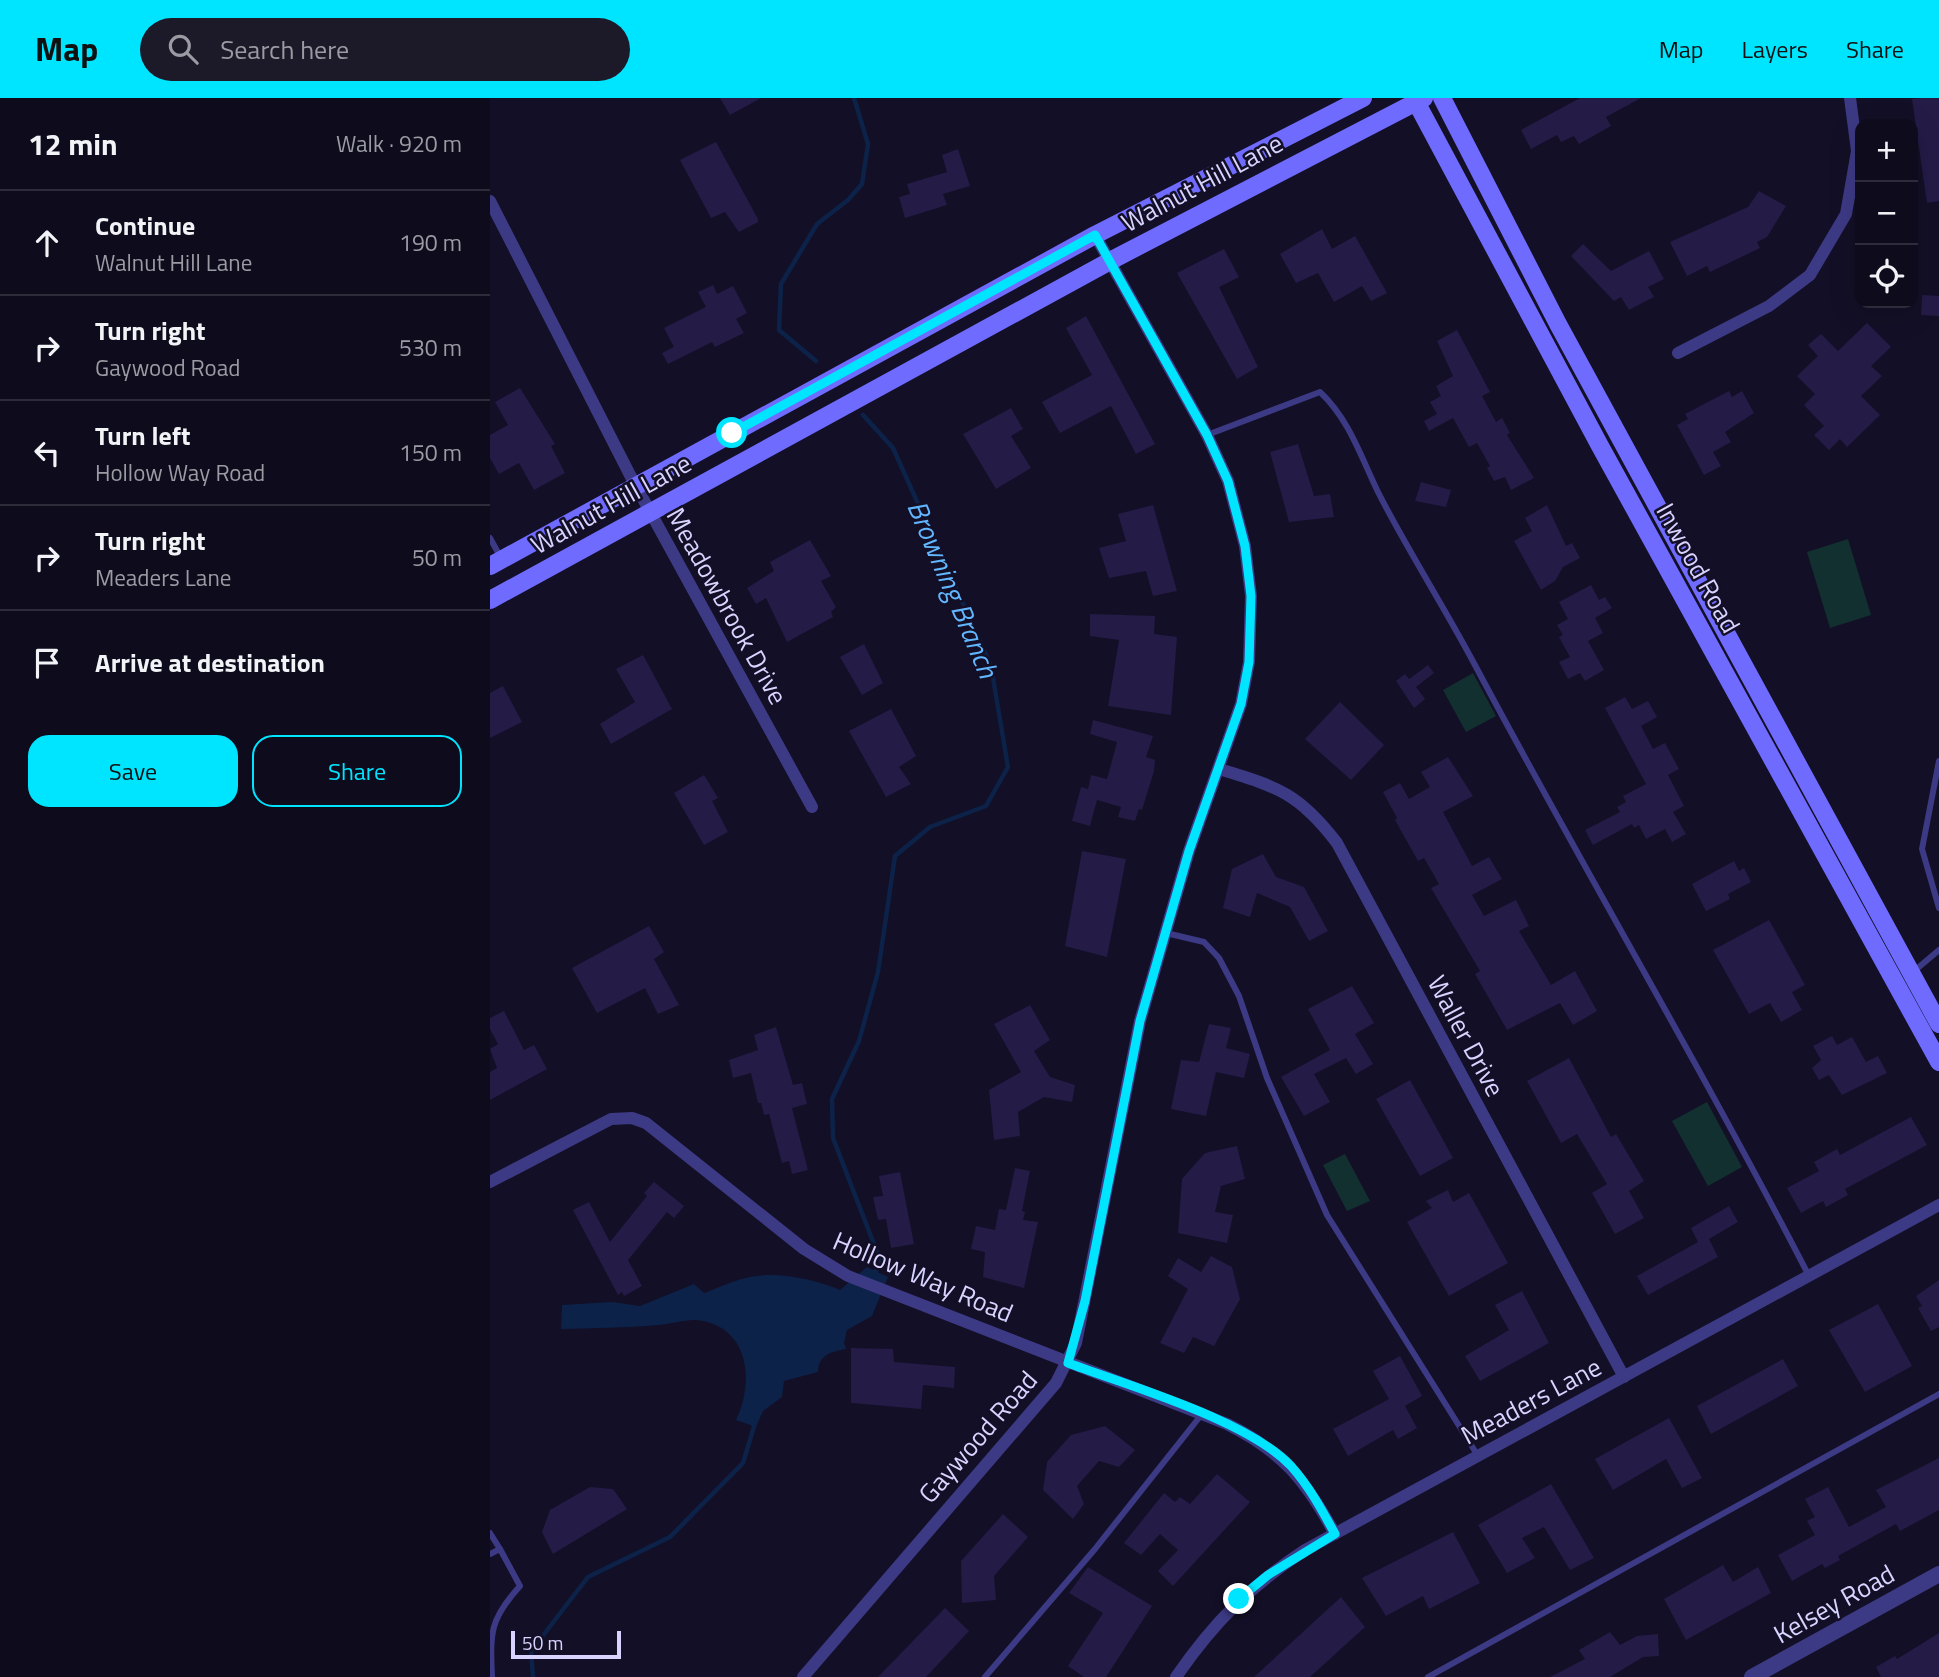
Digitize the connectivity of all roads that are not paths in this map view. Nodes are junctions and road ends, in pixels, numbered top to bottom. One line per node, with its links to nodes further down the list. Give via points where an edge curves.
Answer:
1 (1363, 98): 8 (main road, Walnut Hill Lane)
2 (1442, 98): 6 (main road, Inwood Road)
3 (1850, 98): 10 (street, via 1857,151 1846,214 1810,275 1769,306)
4 (1418, 99): 7 (main road, Inwood Road); 9 (main road, Walnut Hill Lane)
5 (490, 201): 14 (street, Meadowbrook Drive)
6 (1498, 204): 7 (main road); 12 (main road, Inwood Road)
7 (1476, 216): 13 (main road, Inwood Road)
8 (1095, 235): 9 (street, Gaywood Road); 14 (main road, Walnut Hill Lane)
9 (1110, 261): 11 (street, Gaywood Road); 15 (main road, Walnut Hill Lane)
10 (1678, 353)
11 (1207, 435): 22 (street, Gaywood Road, via 1238,514 1251,596 1247,672); 32 (lane, via 1320,392 1329,400 1361,450 1378,491 1739,1142)
12 (1620, 437): 13 (main road); 19 (main road, Inwood Road)
13 (1601, 446): 20 (main road, Inwood Road)
14 (636, 486): 15 (street, Meadowbrook Drive); 17 (main road, Walnut Hill Lane)
15 (650, 513): 18 (main road, Walnut Hill Lane); 23 (street, Meadowbrook Drive)
16 (490, 538): 17 (lane)
17 (496, 563)
18 (490, 600)
19 (1765, 703): 20 (main road); 27 (main road, Inwood Road)
20 (1748, 713): 27 (main road, Inwood Road)
21 (1939, 761): 24 (lane, via 1922,849)
22 (1219, 769): 25 (street, Gaywood Road); 34 (street, Waller Drive, via 1273,785 1299,801 1337,844)
23 (812, 807)
24 (1939, 908)
25 (1163, 933): 33 (street, Gaywood Road); 37 (lane, via 1203,942 1219,958 1239,996 1267,1078 1327,1214)
26 (1939, 950): 27 (lane)
27 (1904, 978): 28 (main road, Inwood Road); 29 (main road, Inwood Road)
28 (1939, 1024)
29 (1939, 1062)
30 (490, 1182): 33 (street, Hollow Way Road, via 611,1119 632,1118 656,1130 804,1249 848,1276)
31 (1939, 1205): 32 (street, Meaders Lane)
32 (1808, 1276): 34 (street, Meaders Lane)
33 (1068, 1363): 36 (street, Hollow Way Road); 44 (street, Gaywood Road, via 1056,1383)
34 (1624, 1377): 37 (street, Meaders Lane)
35 (1939, 1394): 47 (lane)
36 (1202, 1414): 39 (street, Hollow Way Road, via 1248,1434 1289,1465); 45 (lane)
37 (1478, 1456): 39 (street, Meaders Lane)
38 (490, 1533): 40 (lane)
39 (1335, 1534): 46 (street, Meaders Lane, via 1268,1575 1239,1599)
40 (500, 1549): 41 (lane); 43 (lane, via 520,1586 498,1609 491,1641)
41 (490, 1554)
42 (1939, 1574): 48 (street, Kelsey Road)
43 (492, 1677)
44 (803, 1677)
45 (985, 1677)
46 (1176, 1677)
47 (1428, 1677)
48 (1752, 1677)

